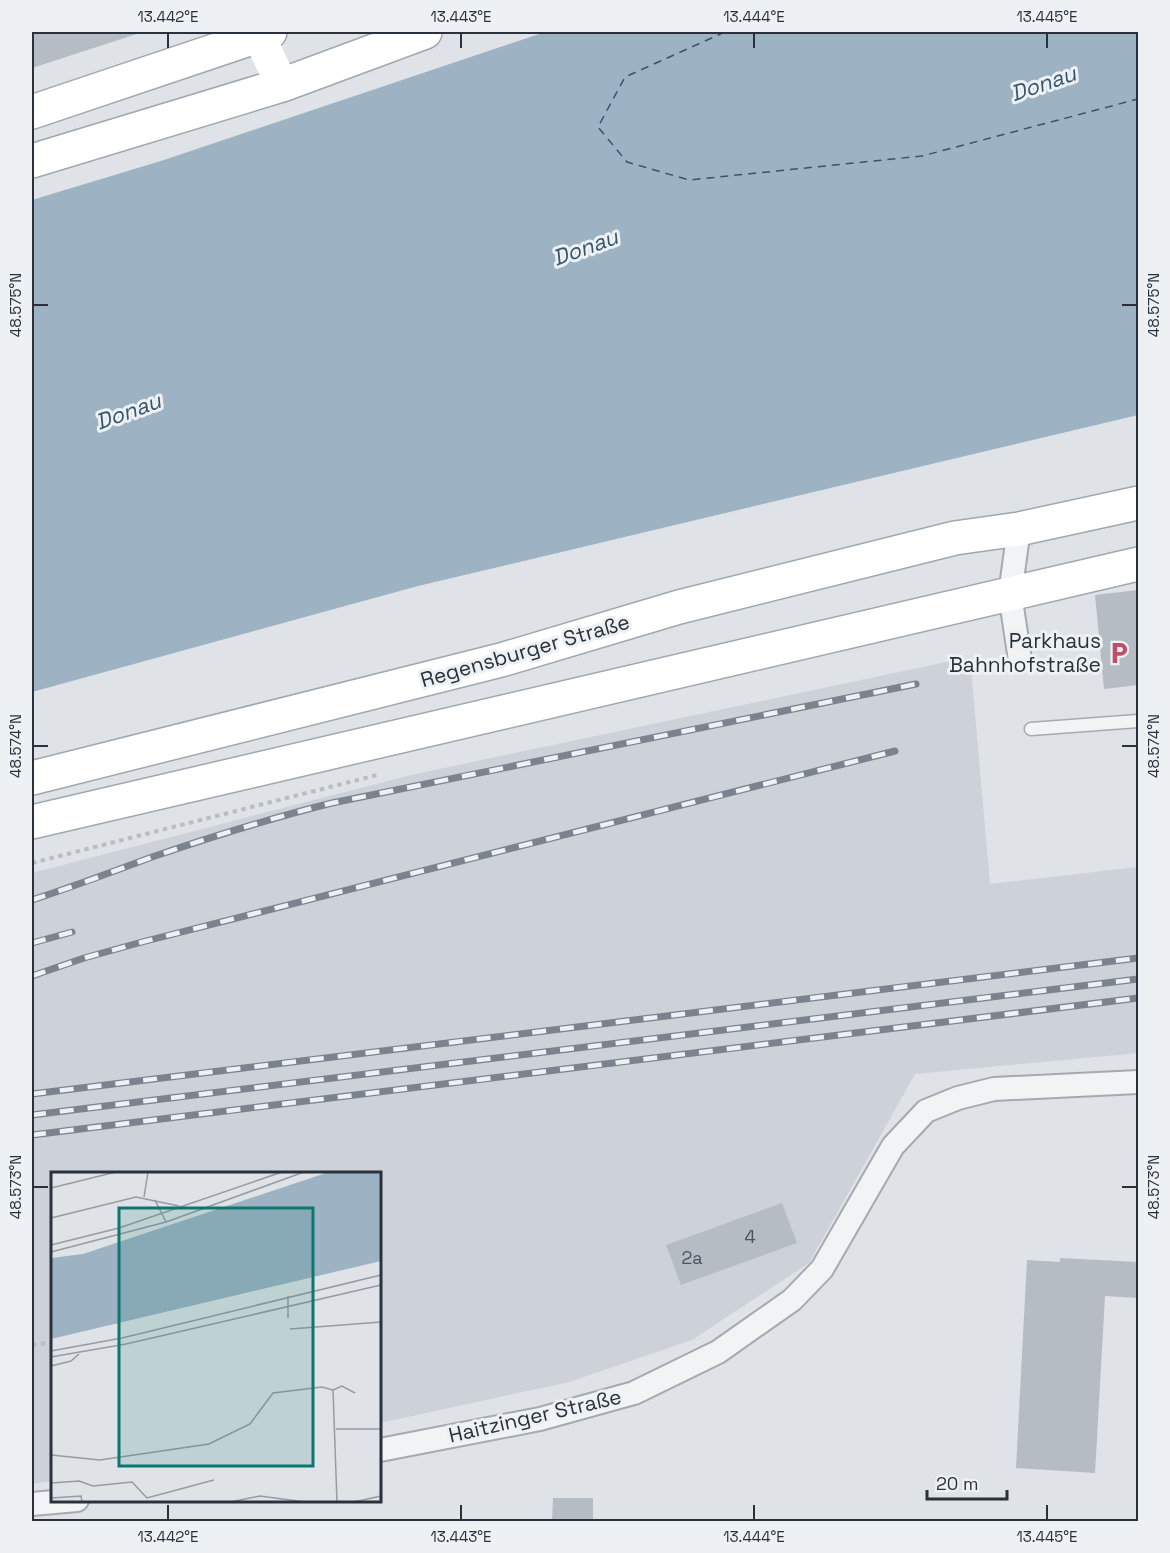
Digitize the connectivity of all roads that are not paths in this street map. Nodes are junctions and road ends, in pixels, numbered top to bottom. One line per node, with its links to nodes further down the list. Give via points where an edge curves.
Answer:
1 (425, 32): 3 (main road)
2 (262, 33): 3 (street); 4 (main road)
3 (282, 85): 5 (main road)
4 (32, 112)
5 (32, 161)
6 (1138, 503): 7 (main road, Regensburger Straße)
7 (1019, 529): 9 (street); 13 (main road, Regensburger Straße, via 955,538 679,608 501,660)
8 (1138, 564): 9 (main road)
9 (1010, 594): 10 (street); 14 (main road)
10 (1020, 660)
11 (1138, 721): 12 (lane)
12 (1031, 729)
13 (32, 778)
14 (32, 822)
15 (1138, 1082): 16 (street, Haitzinger Straße, via 994,1089 958,1098 926,1112 893,1146 822,1269 792,1300 718,1352 634,1392 540,1419)
16 (381, 1450)
17 (54, 1502): 18 (street)
18 (32, 1504)

